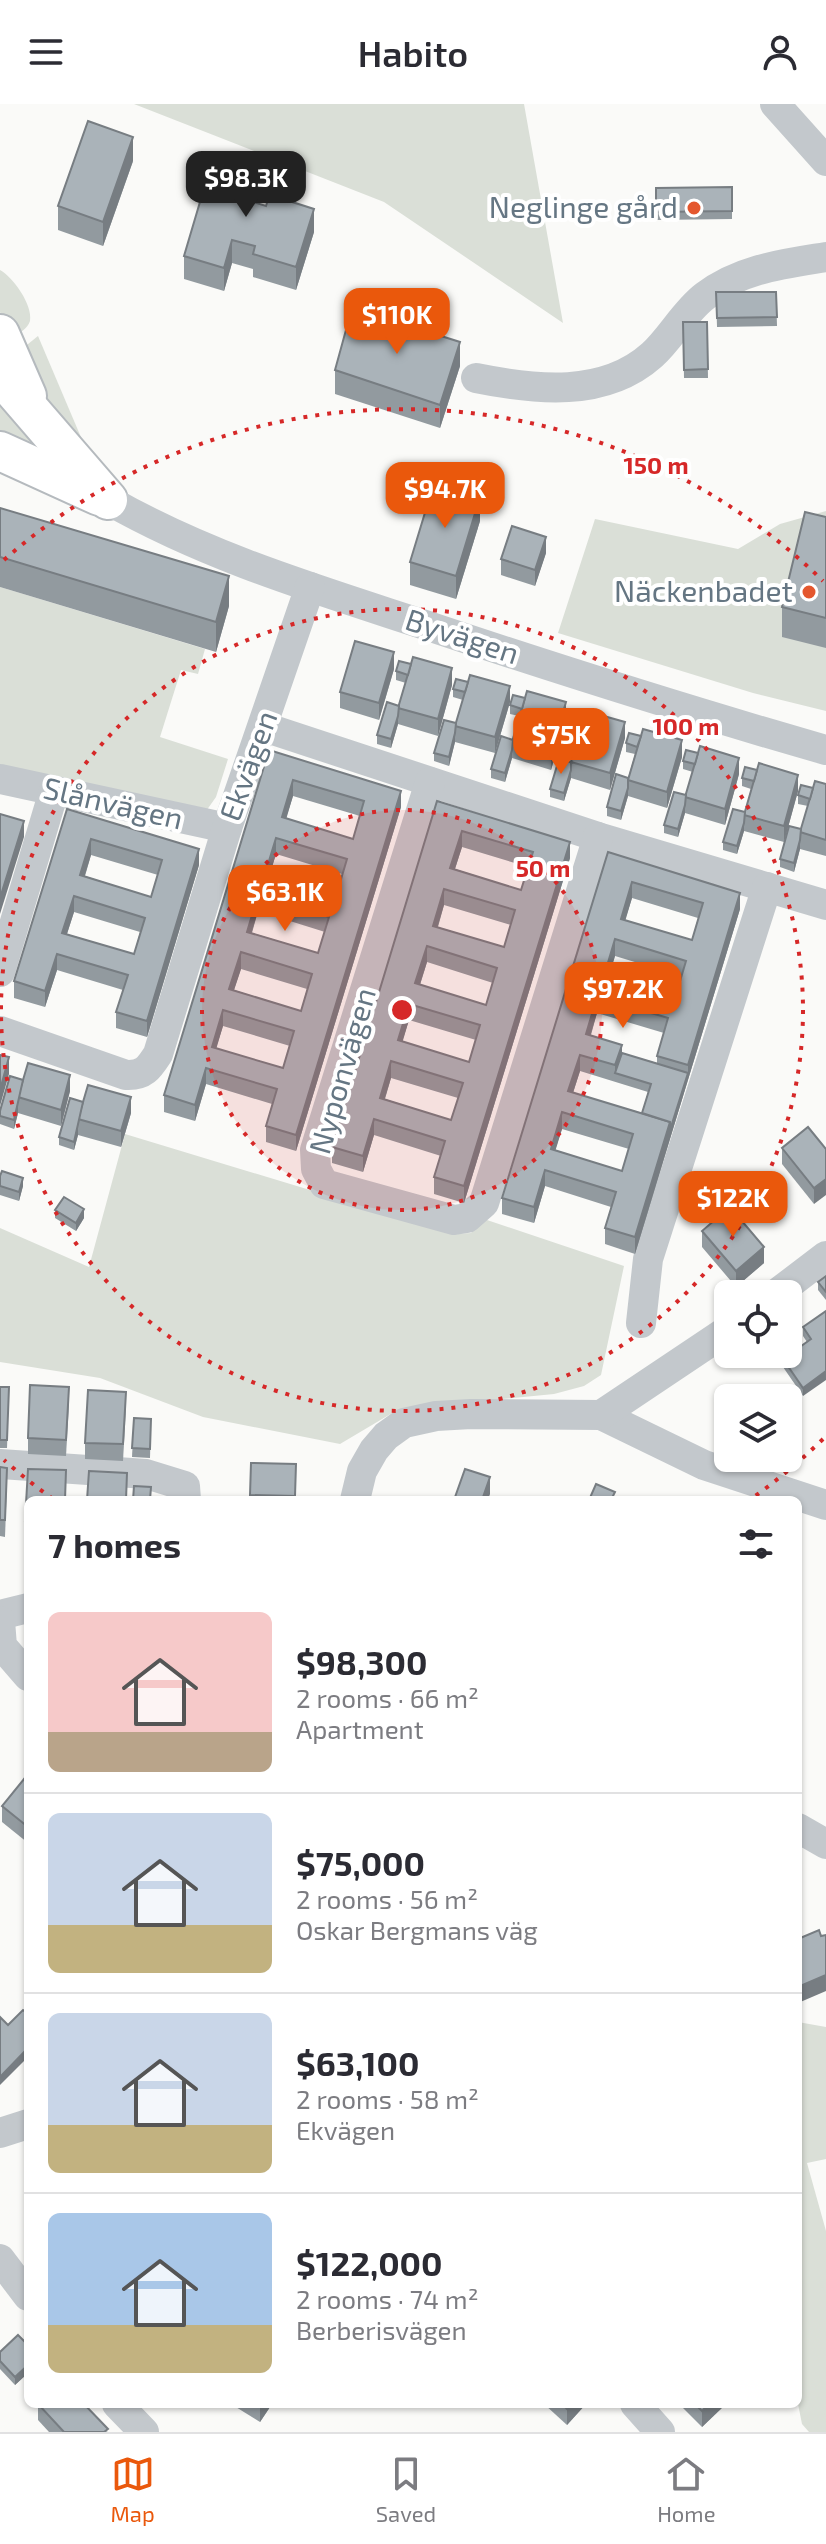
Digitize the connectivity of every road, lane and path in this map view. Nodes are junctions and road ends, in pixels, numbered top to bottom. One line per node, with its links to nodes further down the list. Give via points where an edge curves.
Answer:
1 (775, 104): 2 (street)
2 (826, 161)
3 (826, 257): 6 (street, via 745,272 704,296 629,373 578,387)
4 (0, 334): 7 (main road)
5 (0, 375): 7 (main road)
6 (476, 378)
7 (35, 413): 9 (main road)
8 (0, 451): 9 (main road)
9 (108, 500): 10 (street, Byvägen, via 158,529)
10 (310, 587): 11 (street, Ekvägen); 12 (street, Byvägen, via 657,702)
11 (264, 727): 14 (street); 16 (street, Ekvägen)
12 (826, 750)
13 (0, 779): 15 (street, Slånvägen)
14 (430, 782): 17 (street); 17 (street, Nyponvägen, via 315,1150 324,1184 454,1220 467,1218 484,1203)
15 (54, 791): 16 (street, Slånvägen); 20 (street)
16 (227, 828): 21 (street, Ekvägen, via 158,1054 147,1070 126,1075)
17 (598, 837): 18 (street)
18 (767, 887): 19 (street); 24 (street, via 648,1259)
19 (826, 905)
20 (0, 972)
21 (0, 1031)
22 (826, 1256): 23 (street)
23 (794, 1280)
24 (641, 1323)
25 (714, 1339): 26 (street)
26 (601, 1415): 29 (street, via 471,1414 404,1423 374,1450); 30 (street, via 704,1465)
27 (0, 1464): 28 (street, via 146,1474 185,1486)
28 (186, 1496)
29 (356, 1496)
30 (799, 1496)
31 (802, 1497): 32 (street)
32 (826, 1505)
33 (24, 1609): 34 (street)
34 (0, 1615)
35 (0, 1621): 36 (street, via 2,1646)
36 (24, 1671)
37 (802, 1830): 38 (street)
38 (826, 1844)
39 (24, 2125): 40 (street)
40 (0, 2133)
41 (0, 2259): 42 (street)
42 (24, 2291)
43 (121, 2408): 45 (street)
44 (639, 2408): 46 (street)
45 (144, 2432)
46 (660, 2432)

